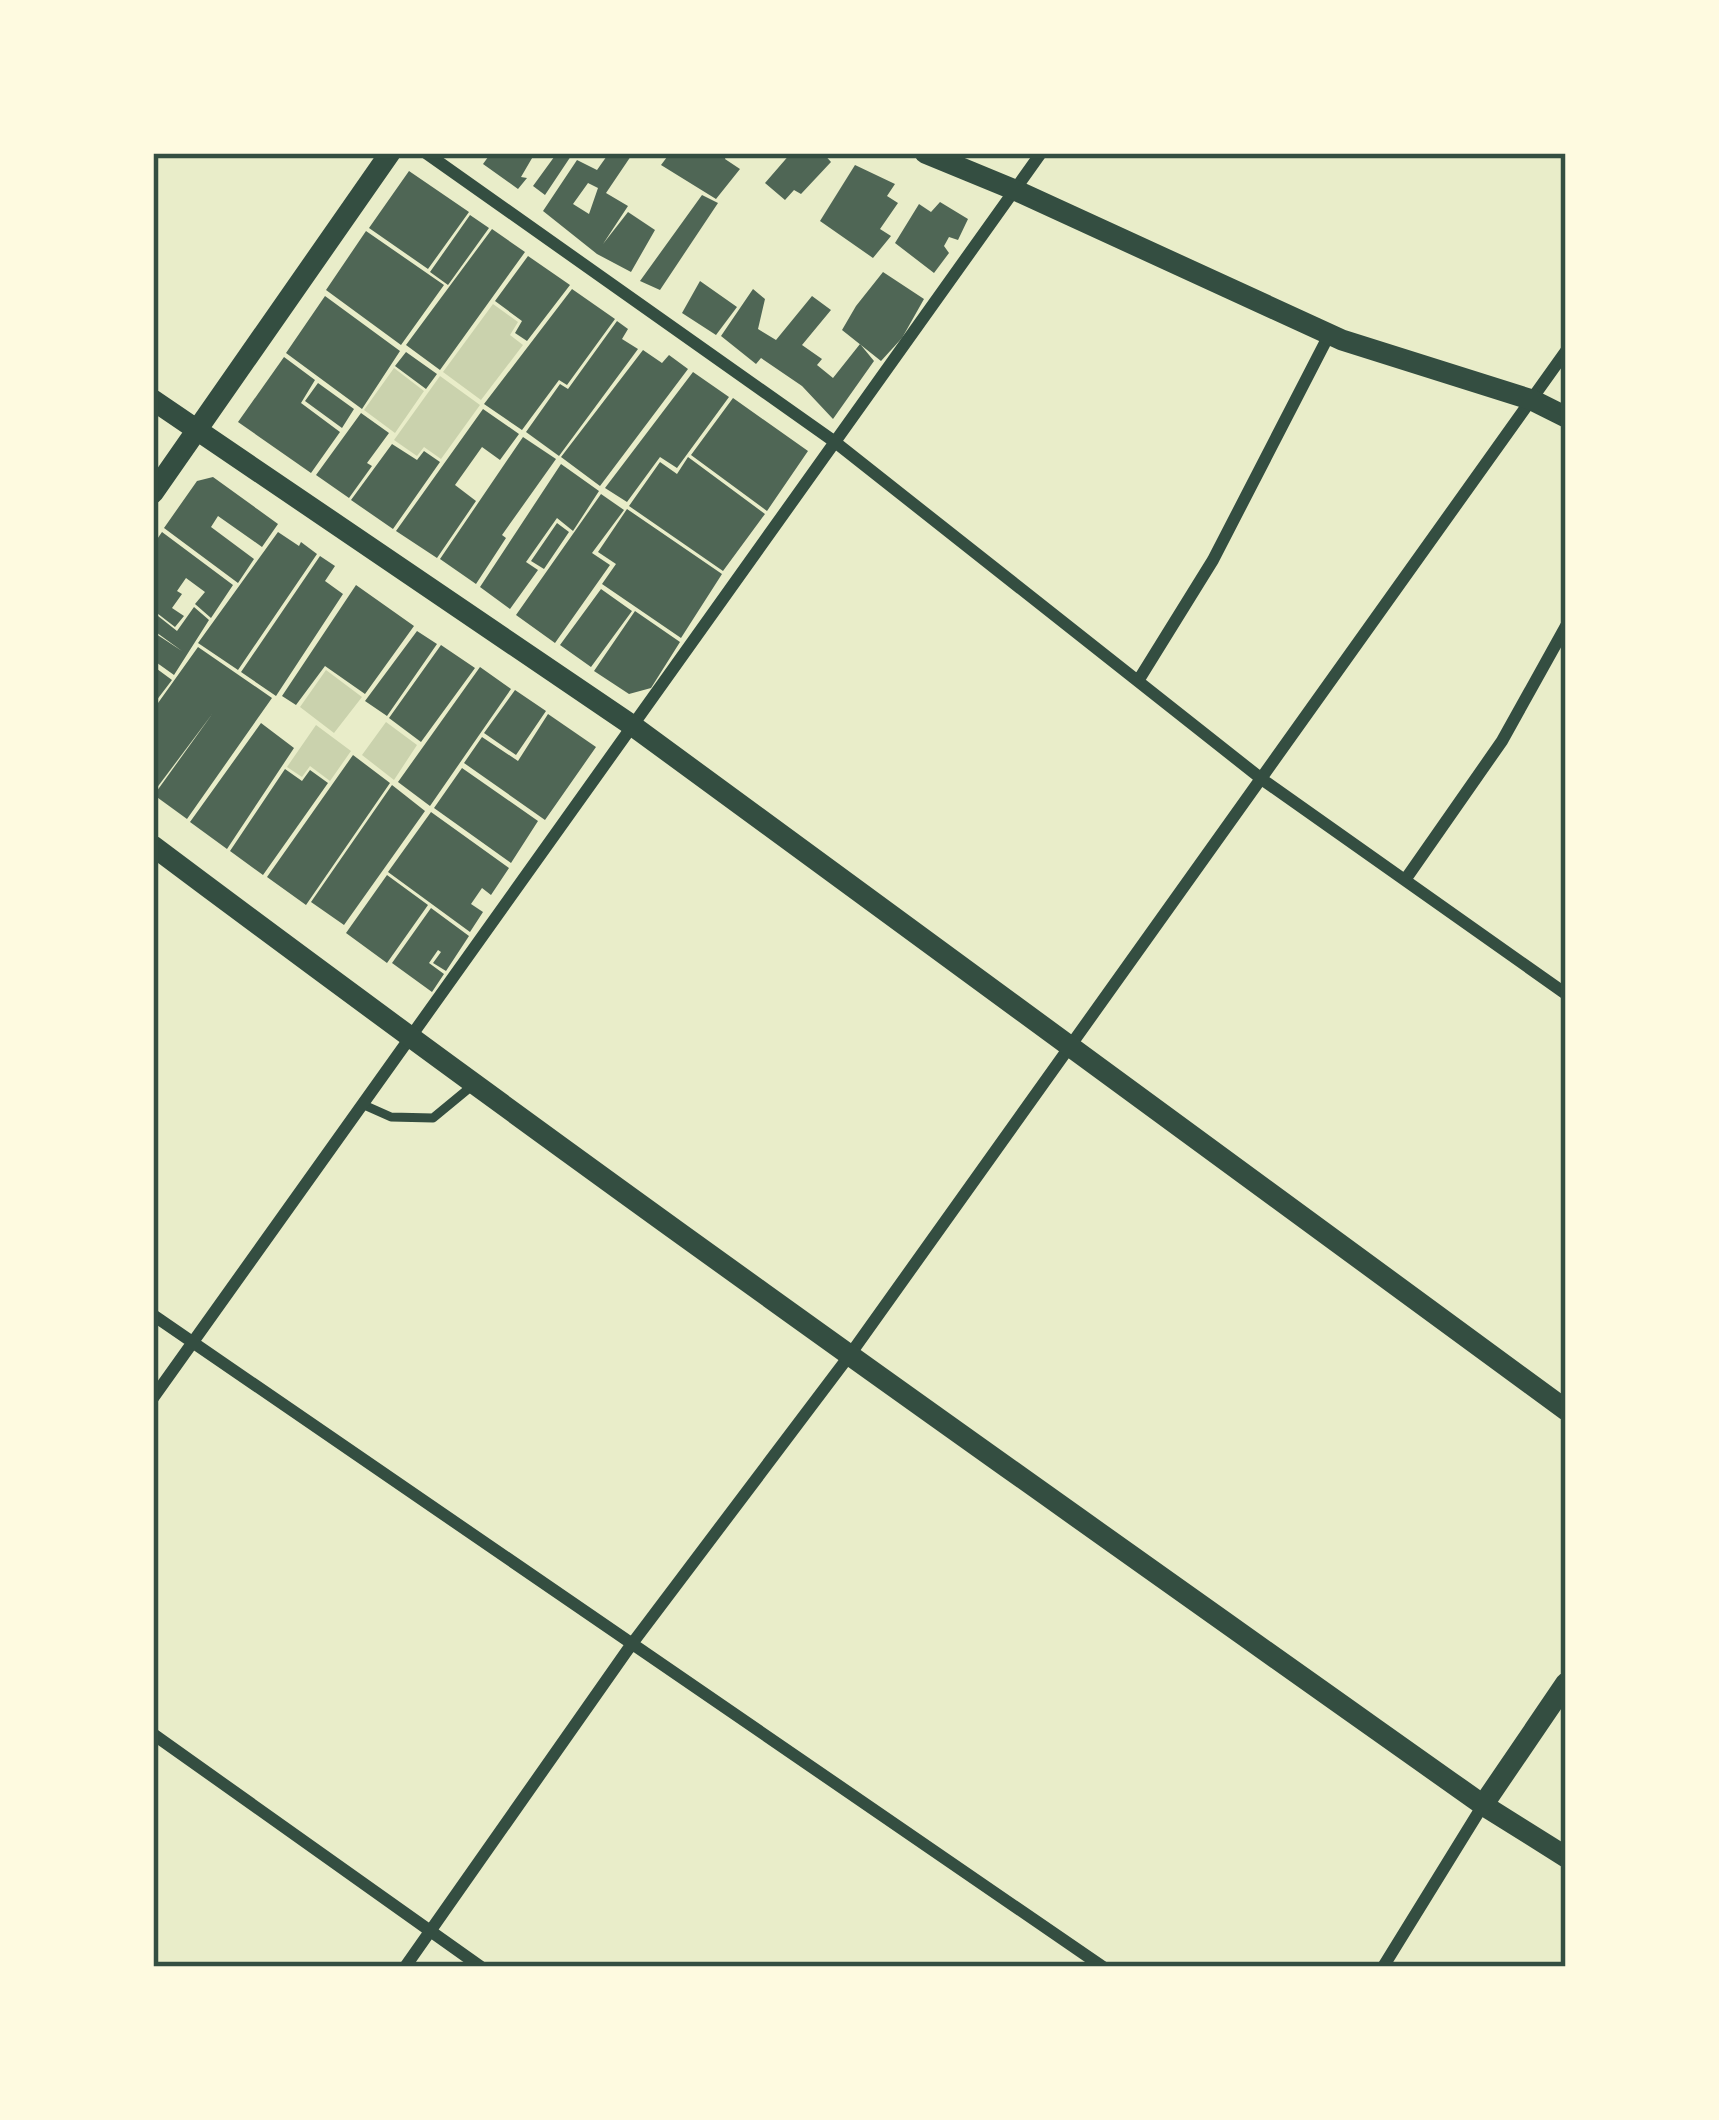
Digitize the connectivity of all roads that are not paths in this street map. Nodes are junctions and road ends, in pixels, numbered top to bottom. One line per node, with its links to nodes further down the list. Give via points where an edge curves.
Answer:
1 (390, 153): 11 (street)
2 (426, 153): 12 (street)
3 (925, 153): 5 (street)
4 (1041, 153): 5 (street)
5 (1015, 190): 6 (street); 12 (street)
6 (1329, 335): 9 (street); 15 (street, via 1213,560)
7 (1566, 352): 9 (street)
8 (153, 400): 11 (street)
9 (1532, 400): 10 (street); 17 (street)
10 (1566, 416)
11 (197, 429): 13 (street); 16 (street)
12 (836, 442): 15 (street); 16 (street)
13 (153, 493)
14 (1566, 626): 19 (street, via 1502,741)
15 (1138, 681): 17 (street)
16 (633, 726): 21 (street); 22 (street)
17 (1263, 780): 19 (street); 22 (street)
18 (153, 846): 21 (street)
19 (1405, 880): 20 (street)
20 (1566, 994)
21 (410, 1040): 23 (street); 24 (street)
22 (1068, 1046): 27 (street); 29 (street)
23 (473, 1085): 24 (lane, via 433,1118 391,1117); 27 (street)
24 (364, 1105): 26 (street)
25 (153, 1315): 26 (street)
26 (193, 1345): 28 (street); 30 (street)
27 (849, 1356): 30 (street); 33 (street)
28 (153, 1398)
29 (1566, 1410)
30 (631, 1646): 35 (street); 38 (street)
31 (1566, 1684): 33 (street)
32 (153, 1734): 35 (street)
33 (1483, 1805): 34 (street); 39 (street)
34 (1566, 1858)
35 (431, 1931): 36 (street); 37 (street)
36 (405, 1967)
37 (481, 1967)
38 (1103, 1967)
39 (1382, 1967)

